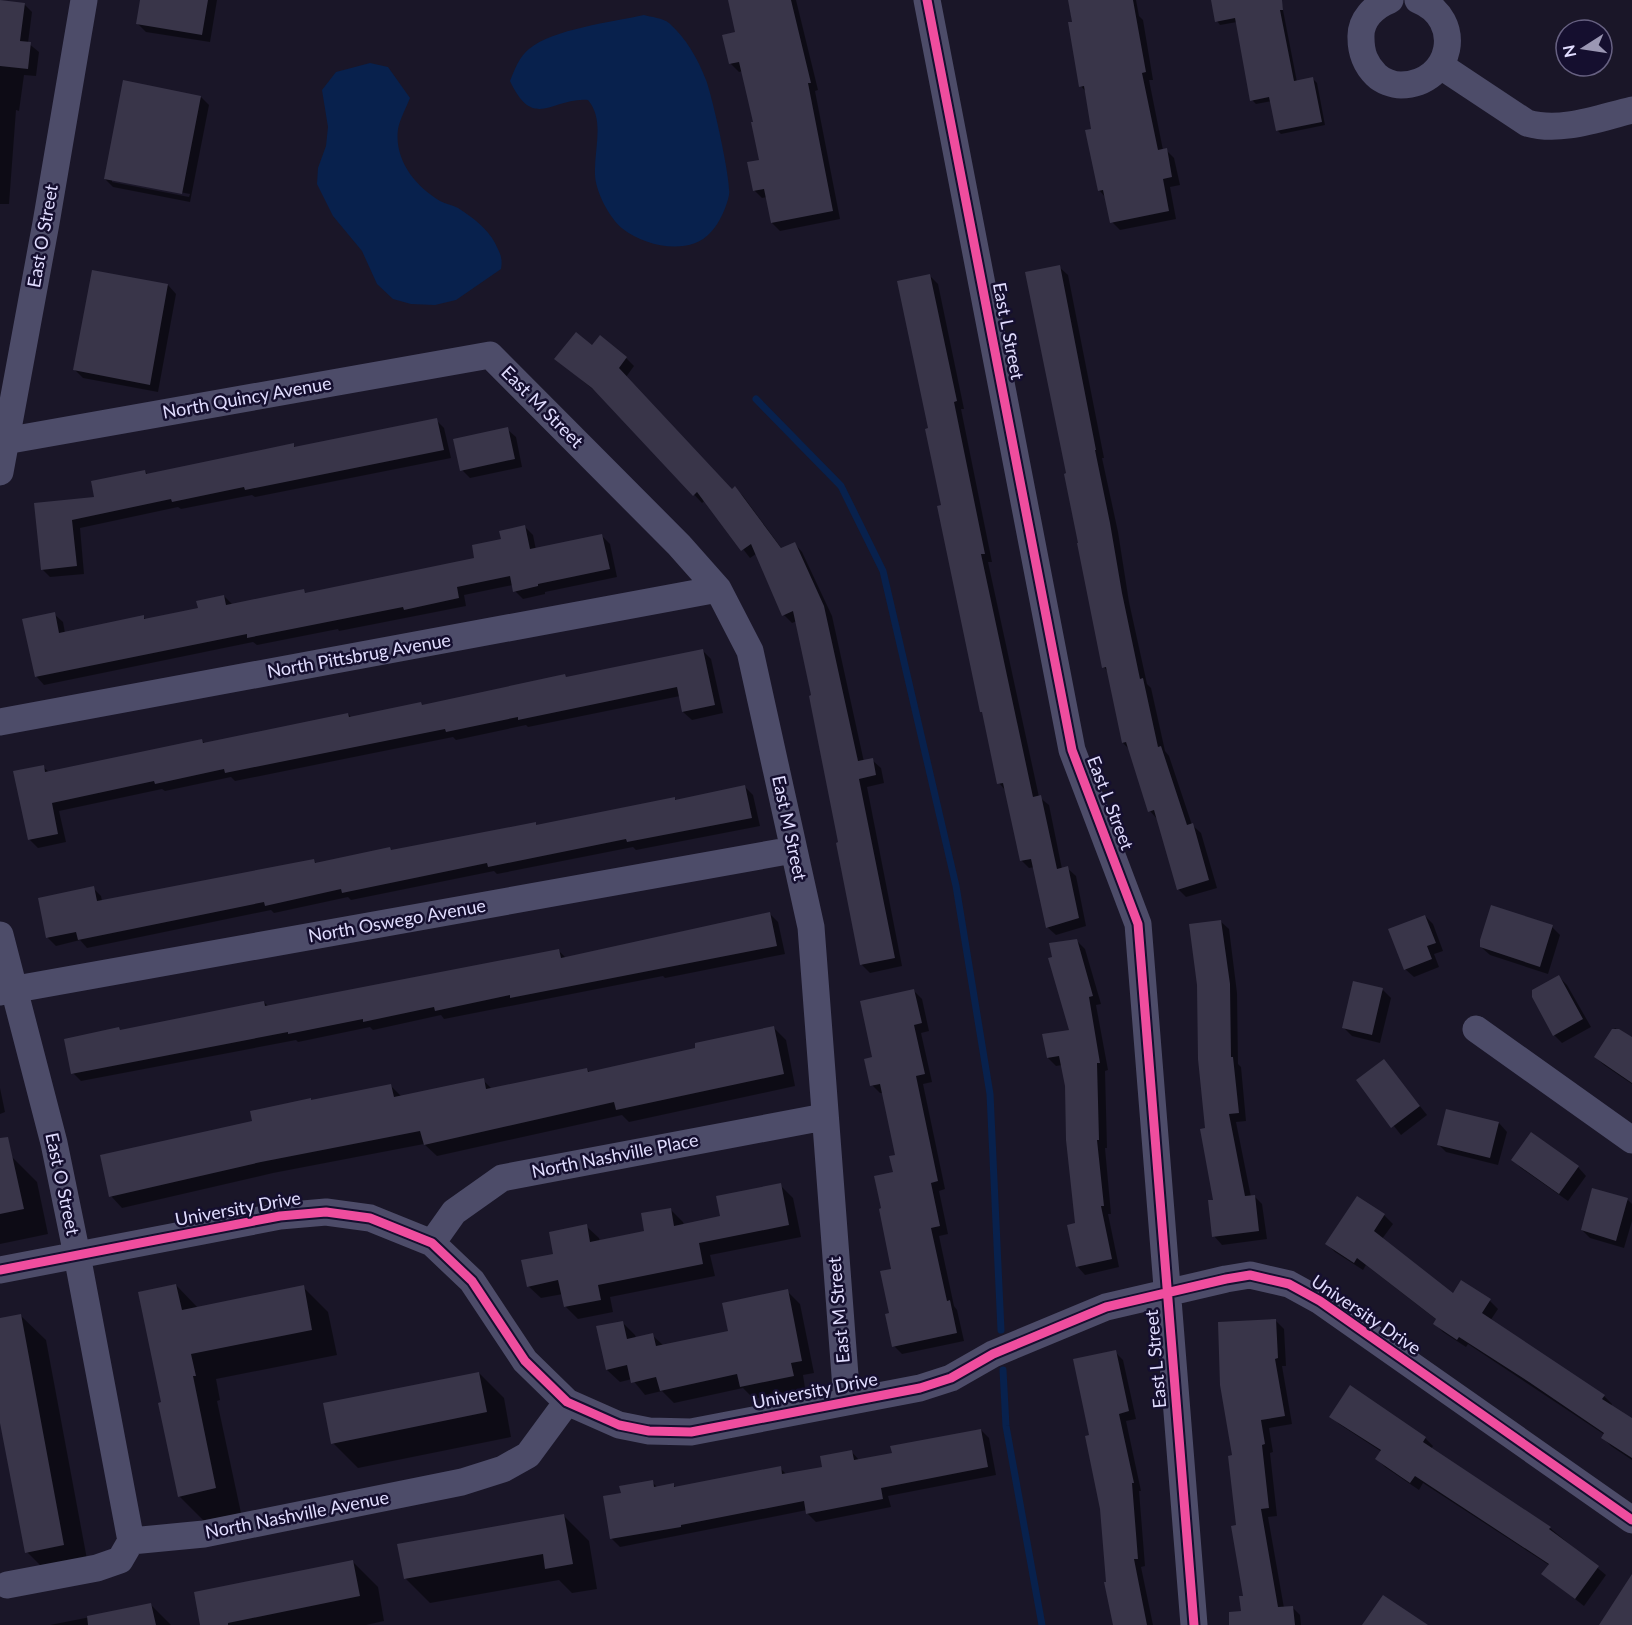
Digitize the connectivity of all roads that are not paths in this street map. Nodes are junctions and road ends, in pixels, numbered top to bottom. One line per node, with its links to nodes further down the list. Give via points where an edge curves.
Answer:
1 (84, 0): 8 (street, East O Street)
2 (927, 0): 21 (street, East L Street, via 1072,750 1138,924)
3 (1390, 0): 5 (street, via 1379,4 1367,17 1360,33 1367,66 1395,85 1413,85 1429,78)
4 (1418, 0): 5 (street, via 1440,17 1447,33 1447,50)
5 (1441, 66): 6 (street, via 1527,123 1540,127 1554,128)
6 (1632, 110)
7 (490, 355): 8 (street, North Quincy Avenue); 10 (street, East M Street, via 679,544)
8 (5, 441): 9 (street, East O Street)
9 (0, 472)
10 (718, 590): 11 (street, North Pittsbrug Avenue); 12 (street, East M Street, via 750,651)
11 (0, 722)
12 (793, 850): 14 (street, North Oswego Avenue); 16 (street, East M Street, via 811,927)
13 (0, 935): 14 (street, East O Street)
14 (6, 990): 19 (street, East O Street, via 54,1143)
15 (1476, 1029): 17 (street)
16 (824, 1117): 18 (street, North Nashville Place, via 502,1178 454,1212); 23 (street, East M Street)
17 (1632, 1140)
18 (432, 1243): 19 (street, University Drive, via 370,1218 326,1212 280,1216); 22 (street, University Drive, via 472,1281 525,1361)
19 (77, 1255): 20 (street, University Drive); 25 (street, East O Street)
20 (0, 1270)
21 (1167, 1293): 23 (street, University Drive, via 1106,1307 993,1354 951,1378); 24 (street, University Drive, via 1250,1275 1289,1284); 27 (street, East L Street)
22 (567, 1402): 23 (street, University Drive, via 619,1425 649,1431 691,1432); 25 (street, North Nashville Avenue, via 528,1455 493,1473 204,1534)
23 (847, 1402)
24 (1632, 1520)
25 (131, 1541): 26 (street, via 120,1560)
26 (7, 1585)
27 (1194, 1625)

